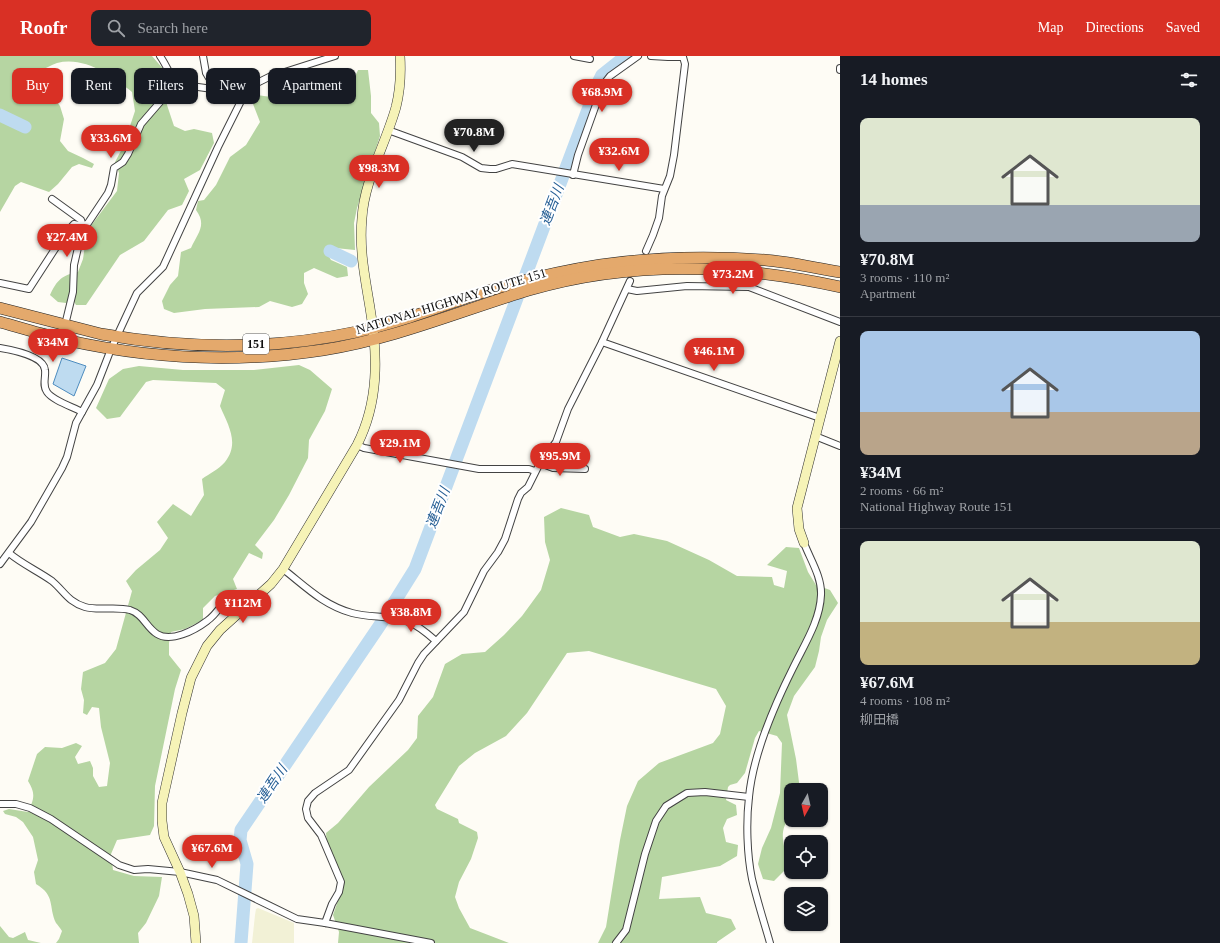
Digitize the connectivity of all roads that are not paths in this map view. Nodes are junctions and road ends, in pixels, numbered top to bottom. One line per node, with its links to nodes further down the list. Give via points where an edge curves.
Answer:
1 (160, 56): 9 (street)
2 (204, 56): 10 (street)
3 (335, 56): 11 (street)
4 (400, 56): 14 (street, via 397,99)
5 (574, 56): 8 (street)
6 (638, 56): 15 (street, via 610,76 604,85)
7 (651, 56): 16 (street, via 683,56 685,64 674,155 670,176)
8 (590, 59)
9 (168, 68)
10 (206, 73)
11 (260, 81)
12 (158, 104): 18 (street, via 141,124 128,154 123,162 114,168 108,193 88,223)
13 (239, 104): 30 (street, via 163,267 137,293)
14 (388, 130): 15 (street, via 462,157 481,168 496,169 512,164); 29 (street, via 368,189 362,216 361,249)
15 (572, 174): 16 (street)
16 (664, 189): 19 (street, via 659,218)
17 (52, 199): 18 (street, via 81,220)
18 (83, 226): 22 (street, via 74,224 64,235 29,288); 28 (street, via 74,265 73,292)
19 (646, 251)
20 (840, 272): 29 (highway, NATIONAL HIGHWAY ROUTE 151 / 151, via 768,260 692,258 598,265 508,285)
21 (630, 281): 24 (street)
22 (0, 283)
23 (840, 287): 31 (highway, NATIONAL HIGHWAY ROUTE 151 / 151, via 723,269 657,269 601,275 531,290)
24 (627, 289): 27 (street, via 636,291 686,286 749,287); 33 (street)
25 (0, 308): 28 (highway, NATIONAL HIGHWAY ROUTE 151 / 151)
26 (0, 322): 35 (highway, NATIONAL HIGHWAY ROUTE 151 / 151)
27 (840, 322)
28 (66, 325): 30 (highway, NATIONAL HIGHWAY ROUTE 151 / 151)
29 (372, 328): 30 (highway, NATIONAL HIGHWAY ROUTE 151 / 151, via 319,338 243,345 164,343); 31 (street)
30 (117, 337): 35 (street)
31 (374, 340): 35 (highway, NATIONAL HIGHWAY ROUTE 151 / 151, via 322,350 243,358 206,358); 39 (street, via 376,369 373,400)
32 (840, 341): 37 (street)
33 (602, 342): 37 (street); 41 (street, via 568,409 556,442)
34 (0, 348): 36 (street, via 41,362 45,366 46,391)
35 (111, 349): 36 (street, via 97,385)
36 (82, 412): 45 (street, via 62,468 31,522)
37 (820, 418): 38 (street)
38 (815, 436): 40 (street); 44 (street, via 797,508)
39 (357, 445): 43 (street, via 479,469); 47 (street)
40 (840, 446)
41 (540, 463): 42 (street, via 553,468); 43 (street)
42 (585, 469)
43 (535, 471): 49 (street, via 528,487 518,499 505,539 484,571 464,612)
44 (804, 544): 50 (street, via 820,582 819,608 813,627 778,700 761,746)
45 (8, 553): 46 (street); 48 (street, via 52,581 76,604 87,608 133,611 152,630 163,636 178,636 196,628 212,617 229,596 238,594)
46 (0, 564)
47 (283, 569): 48 (street); 49 (street, via 327,603 352,613 408,621)
48 (254, 601): 52 (street, via 220,630 207,646 191,678 162,803 164,837)
49 (436, 641): 53 (street, via 424,654 399,700 349,770 315,793 308,801 308,818 320,835 341,882)
50 (749, 797): 56 (street, via 705,792 687,793 666,806 656,821 645,854 626,930); 57 (street, via 749,860)
51 (0, 804): 52 (street, via 16,804 30,808 128,869)
52 (180, 872): 53 (street, via 217,880 292,917); 54 (street, via 194,916)
53 (325, 923): 55 (street)
54 (196, 943)
55 (431, 943)
56 (616, 943)
57 (770, 943)

